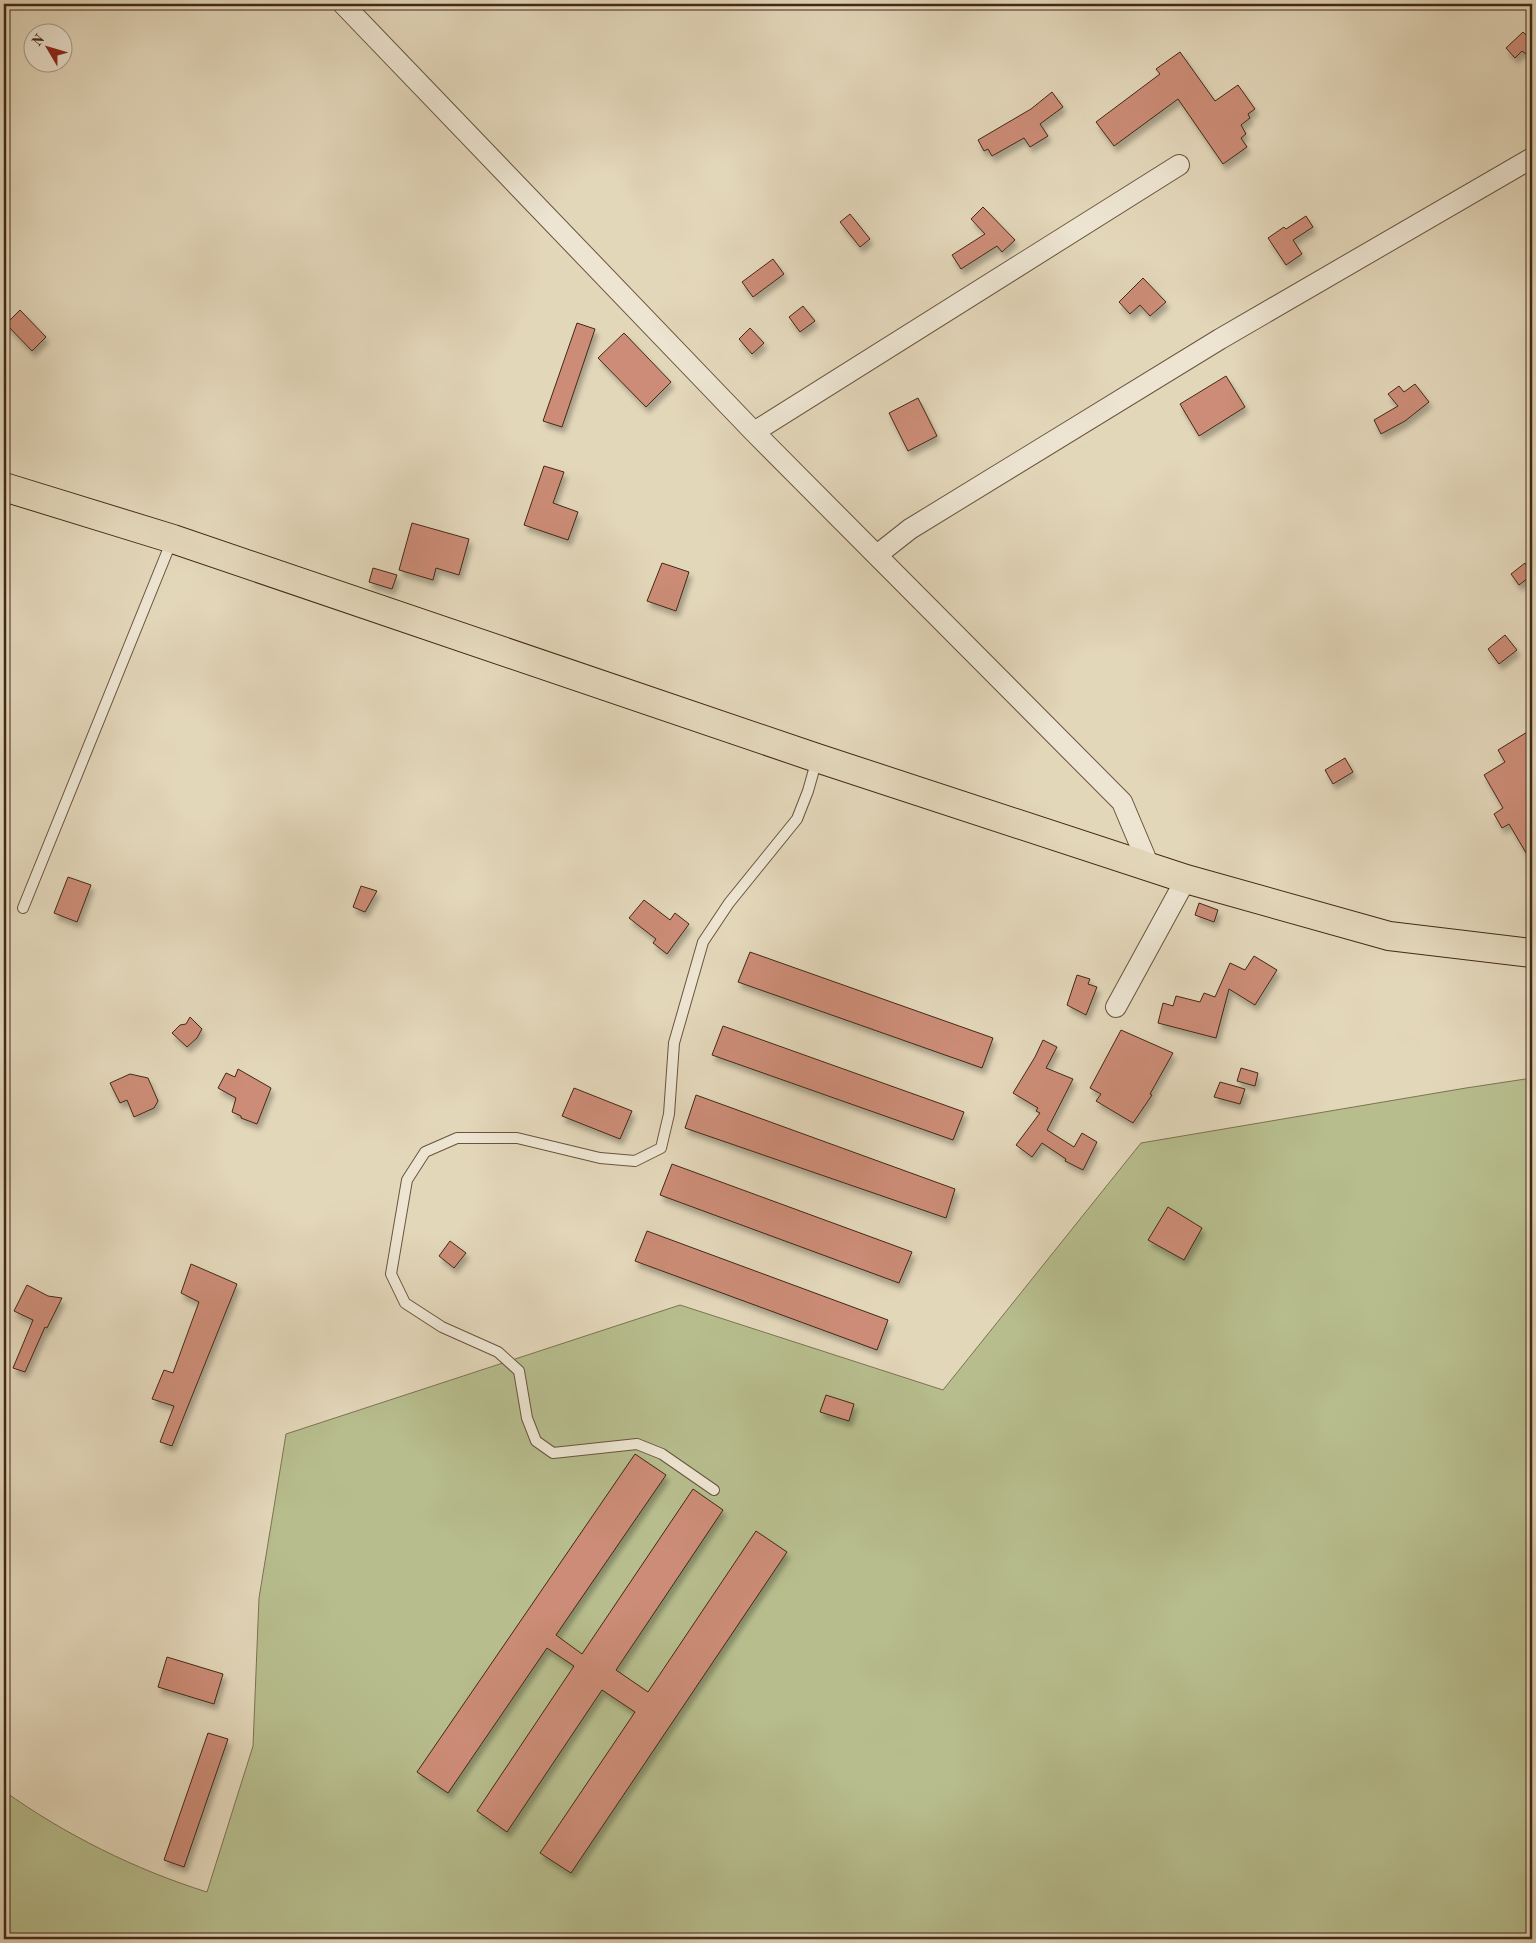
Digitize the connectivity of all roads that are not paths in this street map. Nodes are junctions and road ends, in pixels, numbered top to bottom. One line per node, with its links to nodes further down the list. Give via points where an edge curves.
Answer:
1 (343, 4): 4 (street)
2 (1532, 158): 7 (street, via 1220,339 910,529)
3 (1179, 165): 4 (street)
4 (754, 432): 7 (street)
5 (4, 487): 6 (main road)
6 (173, 539): 8 (main road); 11 (lane)
7 (878, 555): 9 (street, via 1122,802)
8 (817, 758): 9 (main road); 14 (lane, via 796,819 729,903 703,942 674,1043 670,1114 661,1148 636,1161 600,1158 517,1138 457,1138 425,1152 407,1180 391,1274 405,1303 442,1327 498,1352 520,1371 527,1418 536,1441 553,1453 637,1444 662,1454)
9 (1149, 866): 10 (main road)
10 (1186, 879): 12 (main road, via 1389,936); 13 (street)
11 (23, 908)
12 (1532, 953)
13 (1116, 1007)
14 (714, 1490)

